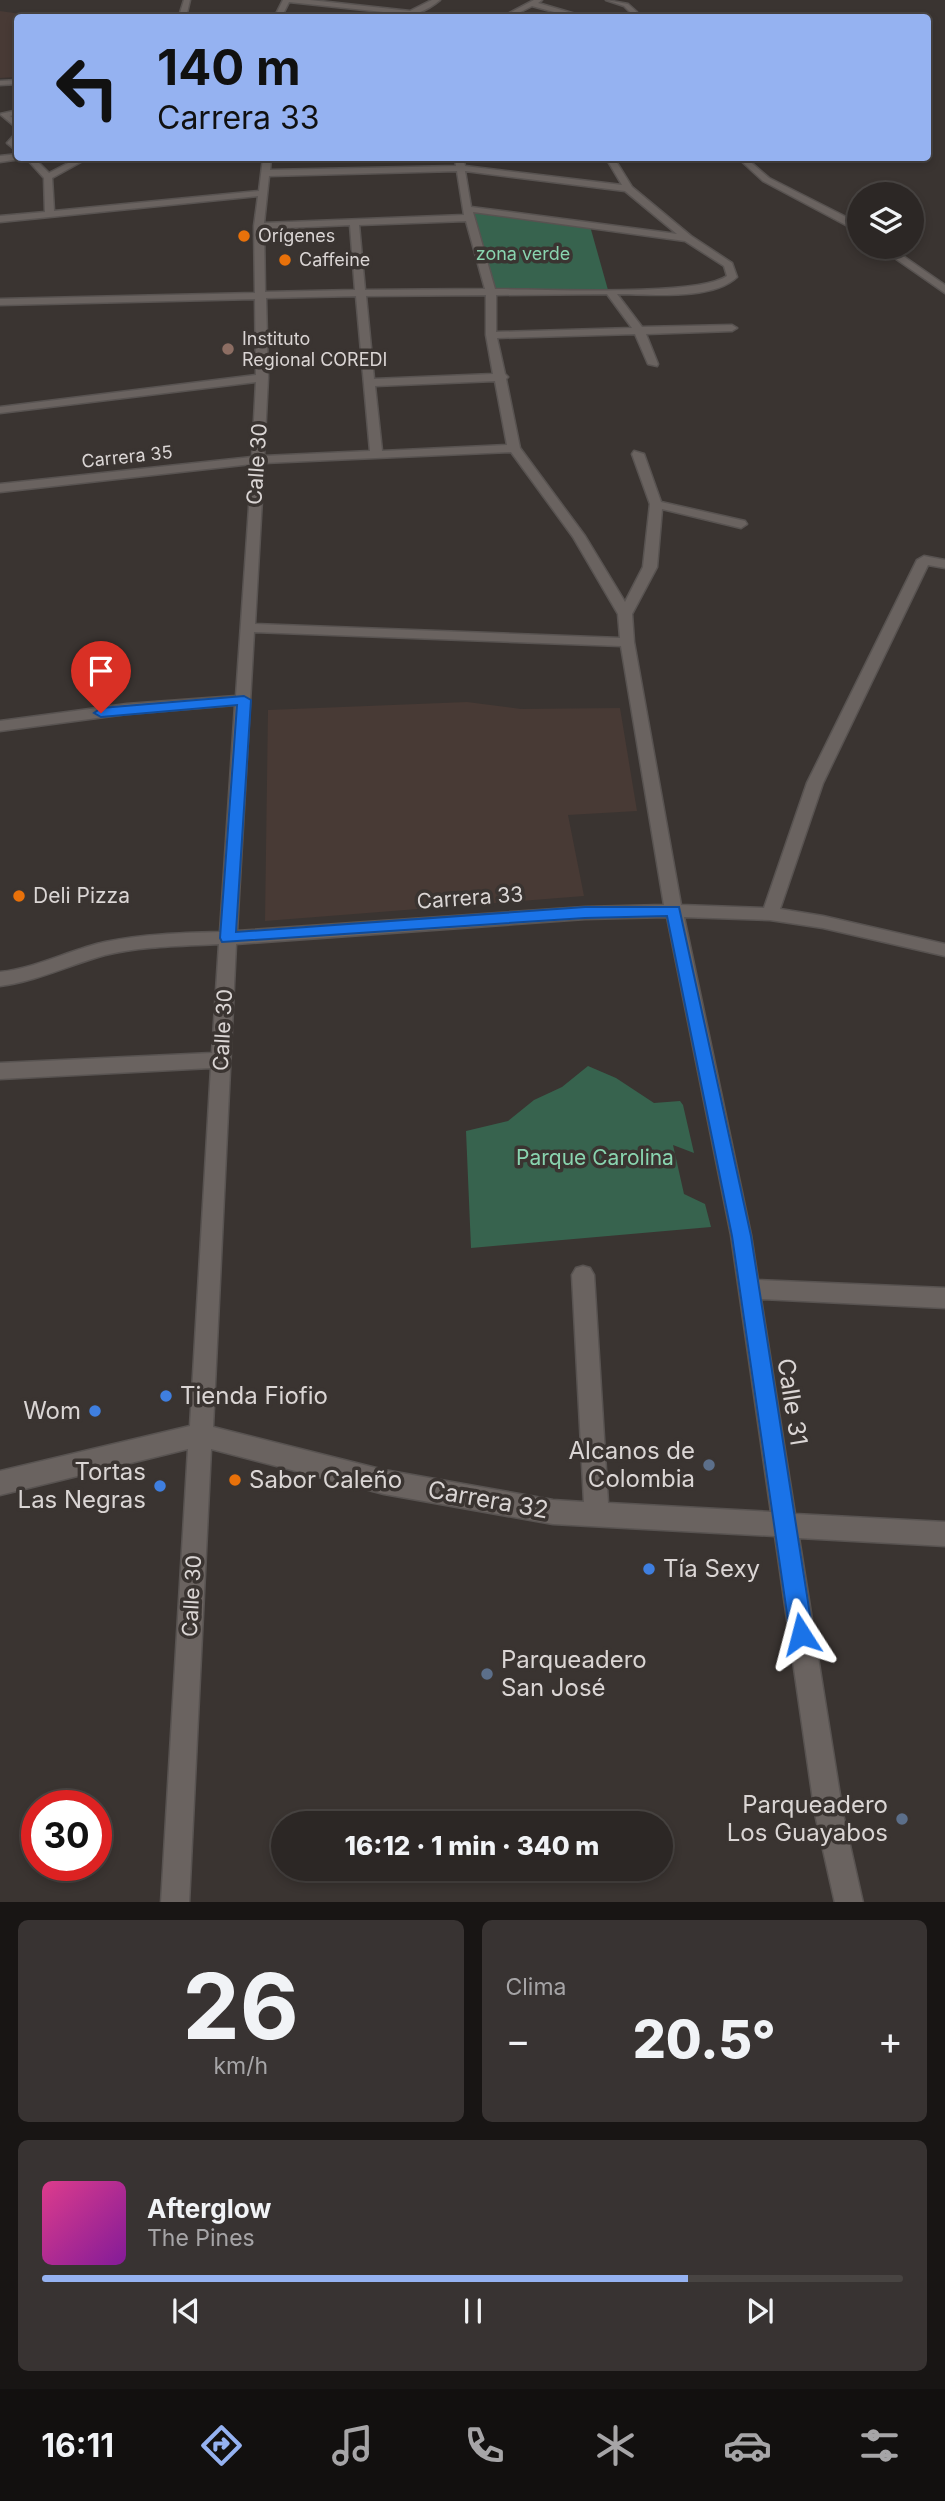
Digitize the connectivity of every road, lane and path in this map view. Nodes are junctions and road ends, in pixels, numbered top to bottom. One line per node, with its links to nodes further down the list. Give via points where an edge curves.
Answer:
1 (288, 0): 6 (street)
2 (437, 0): 5 (street)
3 (609, 0): 11 (street, via 626,5)
4 (536, 2): 9 (street); 10 (street)
5 (420, 10): 6 (street); 8 (street)
6 (407, 12): 7 (street)
7 (404, 14)
8 (424, 14)
9 (510, 14)
10 (574, 14)
11 (634, 14)
12 (33, 161): 19 (street)
13 (78, 161): 19 (street)
14 (267, 161): 18 (street, Calle 30)
15 (612, 161): 20 (street)
16 (745, 161): 25 (street, via 772,182)
17 (461, 163): 18 (street); 20 (street); 23 (street)
18 (265, 173): 21 (street, Calle 30)
19 (48, 177): 22 (street)
20 (628, 189): 28 (street)
21 (262, 193): 22 (street); 27 (street, Calle 30)
22 (50, 213): 24 (street)
23 (469, 214): 26 (street); 28 (street); 31 (street)
24 (0, 219)
25 (847, 220)
26 (354, 222): 27 (street); 33 (street)
27 (259, 226): 34 (street, Calle 30)
28 (688, 238): 32 (street, via 729,265 732,277 719,286)
29 (901, 259): 30 (street)
30 (945, 290)
31 (491, 292): 32 (street); 33 (street); 38 (street)
32 (610, 292): 37 (street)
33 (360, 293): 34 (street); 42 (street)
34 (259, 296): 35 (street); 40 (street, Calle 30)
35 (0, 302)
36 (732, 328): 37 (street)
37 (639, 330): 38 (street); 39 (street)
38 (492, 335): 41 (street)
39 (653, 364)
40 (262, 377): 43 (street); 47 (street, Calle 30)
41 (502, 377): 42 (street); 44 (street)
42 (368, 383): 45 (street)
43 (0, 410)
44 (514, 448): 45 (street, Carrera 35); 52 (street, via 579,536)
45 (376, 454): 47 (street, Carrera 35)
46 (638, 454): 49 (street)
47 (258, 460): 48 (street, Carrera 35); 53 (street, Calle 30)
48 (0, 488)
49 (656, 504): 50 (street); 52 (street, via 650,567)
50 (741, 524)
51 (945, 564): 58 (street, via 923,560 815,783)
52 (625, 614): 54 (street, Calle 31)
53 (246, 628): 54 (street); 55 (street, Calle 30)
54 (627, 642): 57 (street, Calle 31)
55 (244, 700): 56 (street); 59 (street, Calle 30)
56 (0, 726)
57 (674, 911): 58 (street, Carrera 33); 59 (street, Carrera 33); 65 (street, Calle 31)
58 (771, 914): 60 (street, Carrera 33)
59 (228, 938): 61 (street, Carrera 33, via 154,941 104,949 26,976); 62 (street, Calle 30)
60 (945, 950)
61 (0, 979)
62 (221, 1060): 63 (street); 67 (street, Calle 30)
63 (0, 1071)
64 (583, 1275): 69 (street)
65 (748, 1289): 66 (street); 70 (street, Calle 31)
66 (945, 1298)
67 (201, 1435): 68 (street, Carrera 32); 69 (street, Carrera 32, via 384,1482 553,1512); 72 (street, Calle 30)
68 (0, 1483)
69 (597, 1515): 70 (street, Carrera 32)
70 (784, 1526): 71 (street, Carrera 32); 73 (street, Calle 31, via 830,1814)
71 (945, 1534)
72 (175, 1902)
73 (849, 1902)

